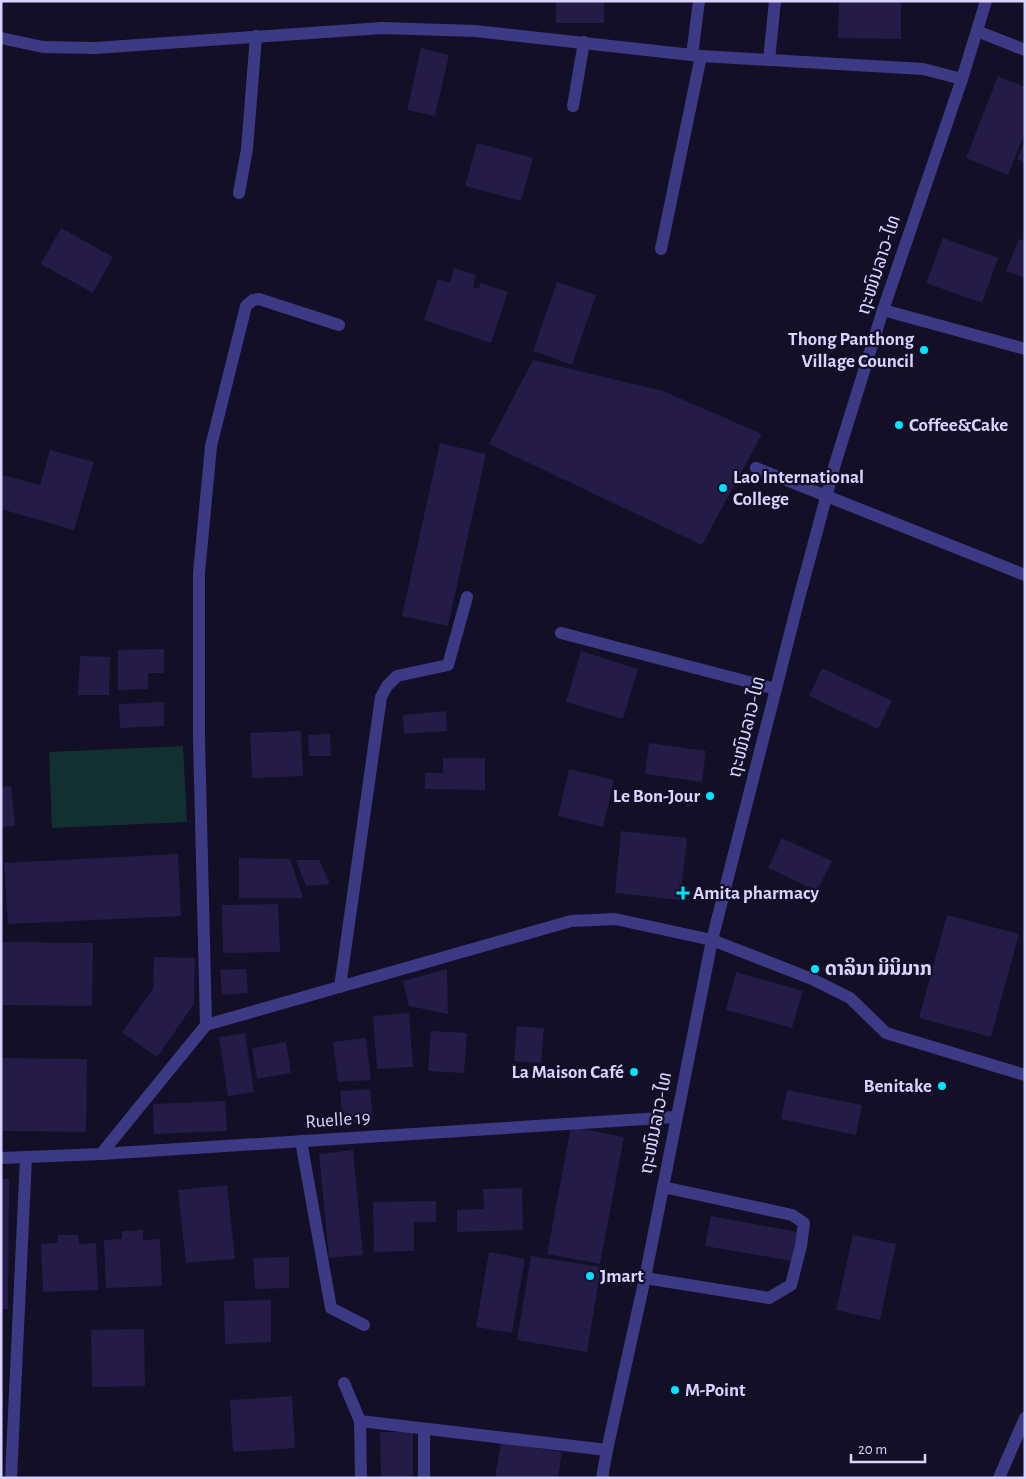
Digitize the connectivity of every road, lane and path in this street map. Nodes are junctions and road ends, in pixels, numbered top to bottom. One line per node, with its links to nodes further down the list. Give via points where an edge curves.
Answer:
1 (699, 1): 9 (street)
2 (775, 1): 10 (street)
3 (986, 1): 4 (street, ຖະໜົນລາວ-ໄທ)
4 (977, 31): 8 (street); 11 (street, ຖະໜົນລາວ-ໄທ)
5 (256, 36): 6 (street, via 95,48 43,47); 7 (street, via 382,28 474,31); 13 (street, via 247,149)
6 (1, 38)
7 (584, 42): 9 (street); 12 (street)
8 (1025, 50)
9 (697, 56): 10 (street); 14 (street)
10 (769, 60): 11 (street, via 923,69)
11 (962, 80): 15 (street, ຖະໜົນລາວ-ໄທ)
12 (573, 106)
13 (239, 193)
14 (661, 249)
15 (883, 310): 17 (street); 19 (street, ຖະໜົນລາວ-ໄທ)
16 (339, 325): 26 (street, via 259,299 246,306 211,446 199,574 199,738)
17 (1025, 349)
18 (756, 468): 19 (street)
19 (826, 497): 20 (street); 23 (street, ຖະໜົນລາວ-ໄທ)
20 (1025, 575)
21 (467, 598): 25 (street, via 448,665 397,676 381,697)
22 (561, 633): 23 (street)
23 (776, 689): 24 (street, ຖະໜົນລາວ-ໄທ)
24 (712, 940): 25 (street, via 615,920 571,921); 27 (street, via 812,979 850,998 886,1033); 28 (street, ຖະໜົນລາວ-ໄທ)
25 (340, 987): 26 (street)
26 (206, 1025): 30 (street)
27 (1025, 1075)
28 (676, 1118): 29 (street, Ruelle 19); 33 (street, ຖະໜົນລາວ-ໄທ)
29 (301, 1142): 30 (street, Ruelle 19); 35 (street, via 331,1308)
30 (101, 1154): 31 (street, Ruelle 19)
31 (26, 1157): 32 (street, Ruelle 19); 41 (street)
32 (1, 1158)
33 (663, 1187): 34 (street, ຖະໜົນລາວ-ໄທ); 34 (street, via 792,1216 804,1223 801,1246 791,1285 769,1298)
34 (645, 1278): 40 (street, ຖະໜົນລາວ-ໄທ)
35 (364, 1325)
36 (344, 1382): 37 (street)
37 (360, 1421): 39 (street); 42 (street)
38 (1024, 1421): 45 (street)
39 (424, 1428): 40 (street); 43 (street)
40 (607, 1450): 44 (street, ຖະໜົນລາວ-ໄທ)
41 (11, 1478)
42 (361, 1478)
43 (424, 1478)
44 (602, 1478)
45 (999, 1478)

